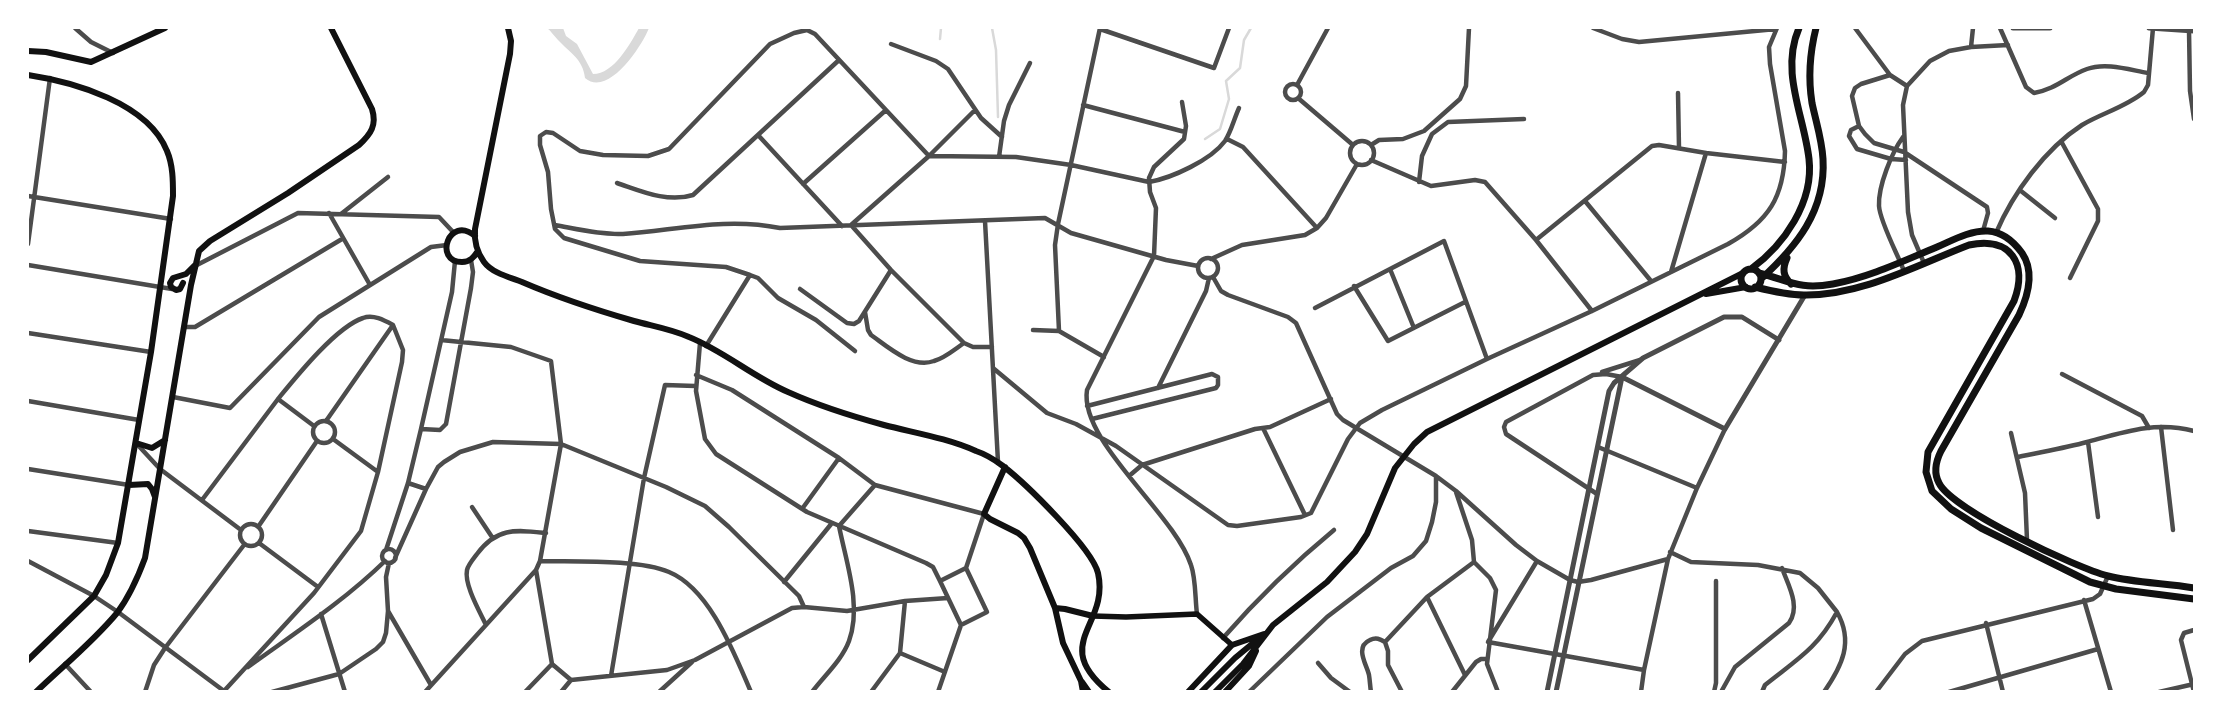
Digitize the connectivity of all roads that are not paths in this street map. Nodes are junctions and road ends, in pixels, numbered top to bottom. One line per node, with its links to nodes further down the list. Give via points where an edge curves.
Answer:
1 (75, 28): 25 (street, via 91,42)
2 (165, 28): 25 (main road)
3 (331, 28): 103 (main road, via 372,109 371,132 359,145 288,194 210,241 199,250)
4 (508, 28): 87 (main road, via 510,54)
5 (1100, 28): 6 (street, via 1214,68); 37 (street)
6 (1229, 28)
7 (1328, 28): 32 (street)
8 (1469, 28): 50 (street, via 1466,86 1460,98 1424,131 1403,139 1379,140)
9 (1593, 28): 10 (street, via 1639,42)
10 (1776, 28): 62 (street, via 1769,48 1770,64)
11 (1799, 28): 106 (highway, via 1792,58 1792,86 1809,160 1808,181 1796,218 1783,238)
12 (1816, 28): 90 (highway, via 1811,49 1810,80 1823,160 1820,194)
13 (1855, 28): 30 (street)
14 (1973, 28): 23 (street)
15 (2000, 28): 22 (street)
16 (2013, 28): 17 (street)
17 (2048, 28)
18 (2148, 28): 19 (street)
19 (2153, 28): 20 (street); 28 (street)
20 (2192, 31): 42 (street, via 2190,91)
21 (891, 44): 40 (street, via 936,61 948,70)
22 (2008, 45): 23 (street); 28 (street, via 2026,86 2034,92 2049,90 2087,69 2104,66)
23 (1971, 47): 33 (street, via 1949,51 1930,61)
24 (28, 51): 25 (main road, via 91,62)
25 (113, 53)
26 (839, 60): 39 (street); 45 (street); 80 (street, via 815,34 807,30 770,44 669,149 648,156 580,151 553,133 546,132 540,136 540,145 548,172)
27 (1030, 63): 46 (street, via 1009,105)
28 (2148, 73): 49 (street, via 2148,85 2139,96)
29 (28, 75): 31 (main road)
30 (1890, 75): 33 (street); 43 (street, via 1856,88 1852,96)
31 (50, 78): 72 (street); 77 (main road, via 91,91 131,110 155,130 168,151 173,174)
32 (1297, 85): 35 (street, via 1302,91); 35 (street, via 1288,86 1285,93 1290,100)
33 (1907, 86): 47 (street, via 1903,105)
34 (1678, 93): 52 (street)
35 (1298, 98): 51 (street)
36 (1182, 102): 44 (street)
37 (1083, 105): 44 (street); 64 (street)
38 (1239, 108): 48 (street)
39 (886, 110): 56 (street); 69 (street)
40 (975, 110): 46 (street); 56 (street)
41 (1524, 119): 67 (street, via 1448,122 1432,134 1422,156)
42 (2194, 119)
43 (1859, 126): 53 (street, via 1874,143); 58 (street, via 1851,130 1849,136 1858,149)
44 (1185, 132): 66 (street, via 1178,146 1154,167)
45 (758, 135): 68 (street, via 693,196 682,199 656,196); 69 (street)
46 (1002, 137): 57 (street)
47 (1903, 137): 53 (street); 54 (street)
48 (1227, 139): 66 (street, via 1192,166 1162,180); 83 (street, via 1243,147)
49 (2061, 140): 70 (street, via 2044,157); 115 (street, via 2098,209 2098,221)
50 (1370, 145): 51 (street, via 1364,141); 60 (street, via 1374,152)
51 (1353, 146): 63 (street, via 1350,156)
52 (1679, 148): 55 (street); 73 (street, via 1652,146)
53 (1895, 148): 54 (street); 58 (street)
54 (1904, 152): 59 (street); 61 (street)
55 (1706, 153): 62 (street); 109 (street)
56 (929, 156): 57 (street); 81 (street)
57 (999, 156): 64 (street)
58 (1891, 159): 61 (street); 100 (street, via 1879,206)
59 (1914, 159): 61 (street); 84 (street, via 1987,207)
60 (1371, 160): 63 (street, via 1365,165); 67 (street)
61 (1904, 160): 94 (street, via 1909,220)
62 (1785, 162): 109 (street, via 1777,198 1767,214 1745,235)
63 (1357, 164): 83 (street)
64 (1071, 165): 66 (street); 79 (street)
65 (388, 176): 75 (street)
66 (1149, 182): 95 (street, via 1156,208)
67 (1419, 182): 89 (street, via 1431,186 1475,180 1485,182)
68 (617, 184)
69 (803, 184): 82 (street)
70 (2021, 190): 76 (street); 85 (street)
71 (28, 196): 72 (street)
72 (35, 197): 77 (street); 91 (street)
73 (1585, 201): 89 (street); 116 (street)
74 (329, 214): 75 (street); 88 (street); 103 (street, via 289,215)
75 (342, 214): 86 (street, via 439,217)
76 (2055, 218)
77 (171, 219): 96 (main road)
78 (985, 221): 79 (street, via 1045,218); 81 (street); 143 (street)
79 (1058, 224): 95 (street, via 1071,232); 136 (street, via 1055,245)
80 (555, 225): 82 (street, via 622,234 695,225); 111 (street, via 564,238 640,261 726,267)
81 (851, 225): 82 (street); 107 (street)
82 (842, 226)
83 (1317, 228): 97 (street, via 1305,235 1242,244)
84 (1983, 231): 85 (highway); 94 (highway)
85 (1996, 232): 217 (highway, via 2012,242 2024,256 2029,277 2028,294 1941,451 1935,472 1938,482 1951,497 1984,519)
86 (454, 233): 87 (main road, via 466,231); 92 (main road)
87 (475, 236): 93 (main road)
88 (342, 239): 119 (street); 133 (street, via 195,327)
89 (1536, 240): 130 (street)
90 (1798, 241): 112 (highway); 118 (highway, via 1783,267)
91 (28, 244)
92 (447, 245): 99 (main road, via 448,253); 119 (street, via 431,247)
93 (478, 251): 98 (main road); 142 (main road, via 484,263 495,271 558,298 689,337)
94 (1920, 254): 100 (highway); 101 (street)
95 (1154, 256): 104 (street); 146 (street)
96 (165, 258): 113 (main road, via 170,274); 117 (main road)
97 (1211, 259): 104 (street, via 1202,260); 114 (street, via 1218,269)
98 (471, 260): 99 (main road); 141 (street, via 473,272)
99 (455, 261): 138 (street)
100 (1901, 262): 108 (street); 121 (highway, via 1860,278)
101 (1924, 263): 108 (highway); 240 (highway, via 1969,245 1991,242 2000,245 2013,257 2019,275 2014,301 1928,452 1926,472 1932,491 1951,509 1981,528)
102 (28, 265): 117 (street)
103 (195, 266): 113 (main road, via 186,274); 122 (main road)
104 (1198, 266): 114 (street, via 1200,275)
105 (1390, 268): 120 (street); 128 (street, via 1444,241); 134 (street)
106 (1751, 269): 110 (highway); 112 (highway)
107 (891, 270): 131 (street); 140 (street)
108 (1904, 271): 126 (highway, via 1837,292)
109 (1671, 272): 116 (street)
110 (1742, 273): 123 (highway, via 1742,283); 127 (main road)
111 (750, 275): 142 (street); 144 (street)
112 (1762, 276): 118 (highway); 124 (highway)
113 (175, 277): 117 (street); 122 (main road, via 181,279); 122 (main road, via 170,283)
114 (1211, 278): 155 (street); 158 (street, via 1228,295 1288,317 1296,323)
115 (2070, 278)
116 (1652, 281): 130 (street)
117 (160, 283): 122 (main road); 145 (main road)
118 (1791, 284): 121 (highway)
119 (370, 285): 156 (street, via 318,317 230,408)
120 (1354, 286): 129 (street); 134 (street, via 1388,341)
121 (1805, 286): 126 (street)
122 (180, 287): 133 (main road, via 188,305)
123 (1746, 287): 124 (highway); 127 (main road)
124 (1755, 288): 126 (highway)
125 (800, 289): 131 (street, via 847,323 859,321)
126 (1804, 295): 139 (street)
127 (1696, 296): 262 (main road, via 1427,432 1395,468 1367,534 1355,552 1327,582)
128 (1465, 302): 134 (street); 147 (street)
129 (1315, 308)
130 (1592, 311): 147 (street)
131 (865, 312): 140 (street, via 871,335 915,361 933,362)
132 (393, 324): 157 (street, via 376,317 364,317 350,325); 163 (street); 189 (street, via 402,350 402,362)
133 (184, 327): 156 (main road)
134 (1414, 328)
135 (1034, 330): 136 (street)
136 (1059, 331): 146 (street)
137 (28, 333): 145 (street)
138 (441, 340): 141 (street); 169 (street)
139 (1779, 340): 148 (street, via 1742,317 1724,317); 170 (street)
140 (964, 342): 143 (street, via 973,347)
141 (460, 343): 169 (street, via 446,424 440,430); 179 (street, via 511,347 551,361)
142 (703, 345): 151 (street); 184 (main road, via 786,392 874,422 958,443)
143 (992, 347): 149 (street)
144 (856, 351)
145 (151, 352): 162 (main road)
146 (1104, 357): 160 (street, via 1087,390)
147 (1487, 358): 165 (street, via 1382,410)
148 (1644, 358): 152 (street); 153 (street)
149 (993, 368): 173 (street, via 1047,413); 184 (street)
150 (2062, 374): 168 (street, via 2142,416)
151 (696, 375): 154 (street); 183 (street, via 732,390)
152 (1593, 375): 153 (street); 198 (street, via 1506,422 1504,428 1506,434)
153 (1622, 377): 170 (street); 180 (street, via 1609,391); 181 (street)
154 (695, 386): 192 (street, via 665,385); 204 (street, via 705,439 716,454)
155 (1158, 388): 160 (street); 161 (street, via 1212,374 1219,381 1216,388)
156 (173, 397): 175 (main road)
157 (278, 399): 164 (street); 202 (street)
158 (1330, 399): 165 (street, via 1337,414); 167 (street)
159 (28, 401): 162 (street)
160 (1087, 406): 161 (street)
161 (1092, 419): 173 (street)
162 (139, 420): 178 (main road)
163 (326, 421): 164 (street); 174 (street, via 334,428)
164 (314, 426): 176 (street, via 312,432)
165 (1355, 427): 191 (street); 206 (street, via 1311,513)
166 (2161, 427): 168 (street); 171 (street); 213 (street)
167 (1263, 428): 185 (street); 206 (street)
168 (2149, 428): 177 (street, via 2116,433)
169 (421, 429): 193 (street)
170 (1726, 429): 196 (street)
171 (2194, 431)
172 (2011, 433): 182 (street)
173 (1101, 437): 185 (street); 190 (street)
174 (333, 439): 176 (street, via 324,443); 189 (street)
175 (165, 440): 178 (main road, via 152,448); 188 (main road)
176 (317, 441): 210 (street)
177 (2088, 442): 182 (street); 207 (street)
178 (136, 443): 188 (street); 194 (main road)
179 (561, 444): 192 (street); 197 (street, via 493,442 473,447 438,467); 215 (street)
180 (1598, 447): 181 (street); 198 (street)
181 (1607, 450): 196 (street); 200 (street)
182 (2018, 457): 217 (street, via 2025,493)
183 (839, 458): 195 (street); 204 (street)
184 (998, 462): 186 (main road)
185 (1142, 465): 190 (street); 206 (street, via 1228,525)
186 (1005, 467): 205 (main road); 257 (main road, via 1078,540 1093,560 1098,574 1098,594)
187 (28, 469): 194 (street)
188 (160, 469): 201 (main road); 202 (street)
189 (378, 472): 241 (street, via 362,531)
190 (1129, 476): 256 (street, via 1174,533 1192,565)
191 (1436, 476): 199 (street); 311 (street, via 1436,502 1426,541 1413,556 1391,568 1327,617)
192 (644, 478): 230 (street); 238 (street, via 705,506)
193 (408, 483): 197 (street); 221 (street)
194 (129, 485): 201 (main road, via 148,484); 218 (main road)
195 (875, 485): 205 (street); 209 (street)
196 (1697, 488): 222 (street)
197 (426, 489): 223 (street)
198 (1590, 489): 200 (street); 235 (street)
199 (1456, 490): 227 (street); 229 (street, via 1472,540)
200 (1597, 494): 239 (street)
201 (156, 498): 253 (main road, via 145,558)
202 (202, 500): 211 (street)
203 (472, 508): 216 (street)
204 (802, 509): 208 (street)
205 (984, 514): 231 (street); 250 (main road, via 1024,538)
206 (1305, 515)
207 (2098, 517)
208 (832, 523): 209 (street); 238 (street)
209 (839, 526): 236 (street, via 926,563); 251 (street)
210 (258, 527): 211 (street, via 249,524); 219 (street, via 262,537)
211 (241, 530): 220 (street)
212 (1334, 530): 263 (street, via 1256,600)
213 (2173, 530)
214 (28, 531): 218 (street)
215 (546, 533): 216 (street, via 517,530); 226 (street)
216 (492, 537): 259 (street, via 467,570 472,594)
217 (2027, 540): 234 (highway)
218 (118, 543): 243 (main road)
219 (259, 543): 220 (street, via 254,546); 241 (street)
220 (244, 544): 268 (street)
221 (386, 550): 223 (street, via 392,550); 228 (street, via 382,555)
222 (1670, 552): 224 (street); 232 (street, via 1691,562)
223 (395, 558): 228 (street)
224 (1668, 559): 239 (street); 279 (street)
225 (28, 560): 243 (street)
226 (540, 561): 230 (street); 233 (street)
227 (1537, 561): 235 (street); 266 (street)
228 (387, 562): 252 (street); 255 (street)
229 (1474, 562): 244 (street); 266 (street, via 1490,578 1496,590)
230 (630, 564): 264 (street, via 668,572 684,581 701,598); 284 (street)
231 (966, 568): 236 (street); 260 (street, via 987,612)
232 (1782, 568): 254 (street, via 1800,573 1818,588); 321 (street, via 1795,607 1794,616 1735,667)
233 (536, 570): 259 (street); 278 (street)
234 (2108, 576): 240 (street); 242 (highway)
235 (1570, 580): 239 (street); 271 (street)
236 (940, 581): 245 (street)
237 (1716, 581): 320 (street)
238 (784, 582): 249 (street, via 799,596)
239 (1578, 582): 272 (street)
240 (2103, 586): 246 (highway); 247 (street, via 2098,596)
241 (318, 587): 280 (street)
242 (2194, 588)
243 (94, 596): 253 (street); 274 (main road)
244 (1427, 597): 265 (street); 283 (street)
245 (948, 598): 248 (street); 260 (street)
246 (2194, 599)
247 (2084, 600): 258 (street); 269 (street)
248 (905, 601): 251 (street); 270 (street)
249 (804, 607): 251 (street); 264 (street, via 792,608)
250 (1055, 608): 257 (main road); 287 (main road, via 1068,658)
251 (855, 609): 302 (street, via 849,642)
252 (388, 611): 282 (street, via 383,642); 288 (street)
253 (118, 612): 268 (street); 277 (main road)
254 (1837, 612): 322 (street, via 1817,643 1765,685); 323 (street, via 1844,627 1842,662)
255 (321, 614): 280 (street); 282 (street)
256 (1197, 614): 257 (main road); 263 (main road)
257 (1093, 616): 290 (main road, via 1080,647 1081,656 1093,677)
258 (1986, 623): 285 (street); 324 (street, via 1922,641 1906,654)
259 (486, 625): 288 (street)
260 (961, 625): 281 (street)
261 (2194, 630): 289 (street, via 2184,633 2181,640)
262 (1264, 634): 267 (main road); 308 (main road); 309 (main road, via 1243,664); 310 (main road, via 1249,666)
263 (1223, 638): 267 (main road)
264 (729, 642): 275 (street); 301 (street)
265 (1385, 642): 313 (street, via 1372,639 1362,650); 314 (street, via 1388,665)
266 (1488, 642): 271 (street); 273 (street)
267 (1232, 645): 307 (main road)
268 (164, 648): 291 (street); 294 (street)
269 (2098, 649): 285 (street); 327 (street)
270 (900, 653): 281 (street); 303 (street)
271 (1554, 653): 272 (street); 317 (street)
272 (1563, 655): 279 (street); 318 (street)
273 (1487, 659): 283 (street, via 1476,662); 316 (street, via 1488,672)
274 (28, 660)
275 (695, 660): 284 (street, via 667,670); 300 (street)
276 (1318, 663): 312 (street)
277 (65, 664): 292 (main road); 293 (street)
278 (552, 664): 286 (street); 298 (street)
279 (1644, 670): 319 (street)
280 (241, 672): 291 (street)
281 (945, 672): 304 (street)
282 (339, 674): 295 (street); 296 (street)
283 (1465, 675): 315 (street)
284 (611, 676): 286 (street)
285 (2000, 678): 325 (street); 326 (street)
286 (570, 680): 299 (street)
287 (1081, 681): 305 (main road); 306 (main road)
288 (431, 684): 297 (street)
289 (2193, 684): 328 (street); 329 (street)
290 (1106, 690)
291 (224, 691)
292 (36, 692)
293 (91, 692)
294 (145, 692)
295 (272, 692)
296 (345, 692)
297 (425, 692)
298 (525, 692)
299 (561, 692)
300 (659, 692)
301 (751, 692)
302 (812, 692)
303 (871, 692)
304 (938, 692)
305 (1083, 692)
306 (1089, 692)
307 (1188, 692)
308 (1201, 692)
309 (1215, 692)
310 (1225, 692)
311 (1249, 692)
312 (1350, 692)
313 (1370, 692)
314 (1402, 692)
315 (1452, 692)
316 (1498, 692)
317 (1547, 692)
318 (1556, 692)
319 (1642, 692)
320 (1714, 692)
321 (1721, 692)
322 (1762, 692)
323 (1824, 692)
324 (1876, 692)
325 (1949, 692)
326 (2003, 692)
327 (2111, 692)
328 (2159, 692)
329 (2194, 692)

